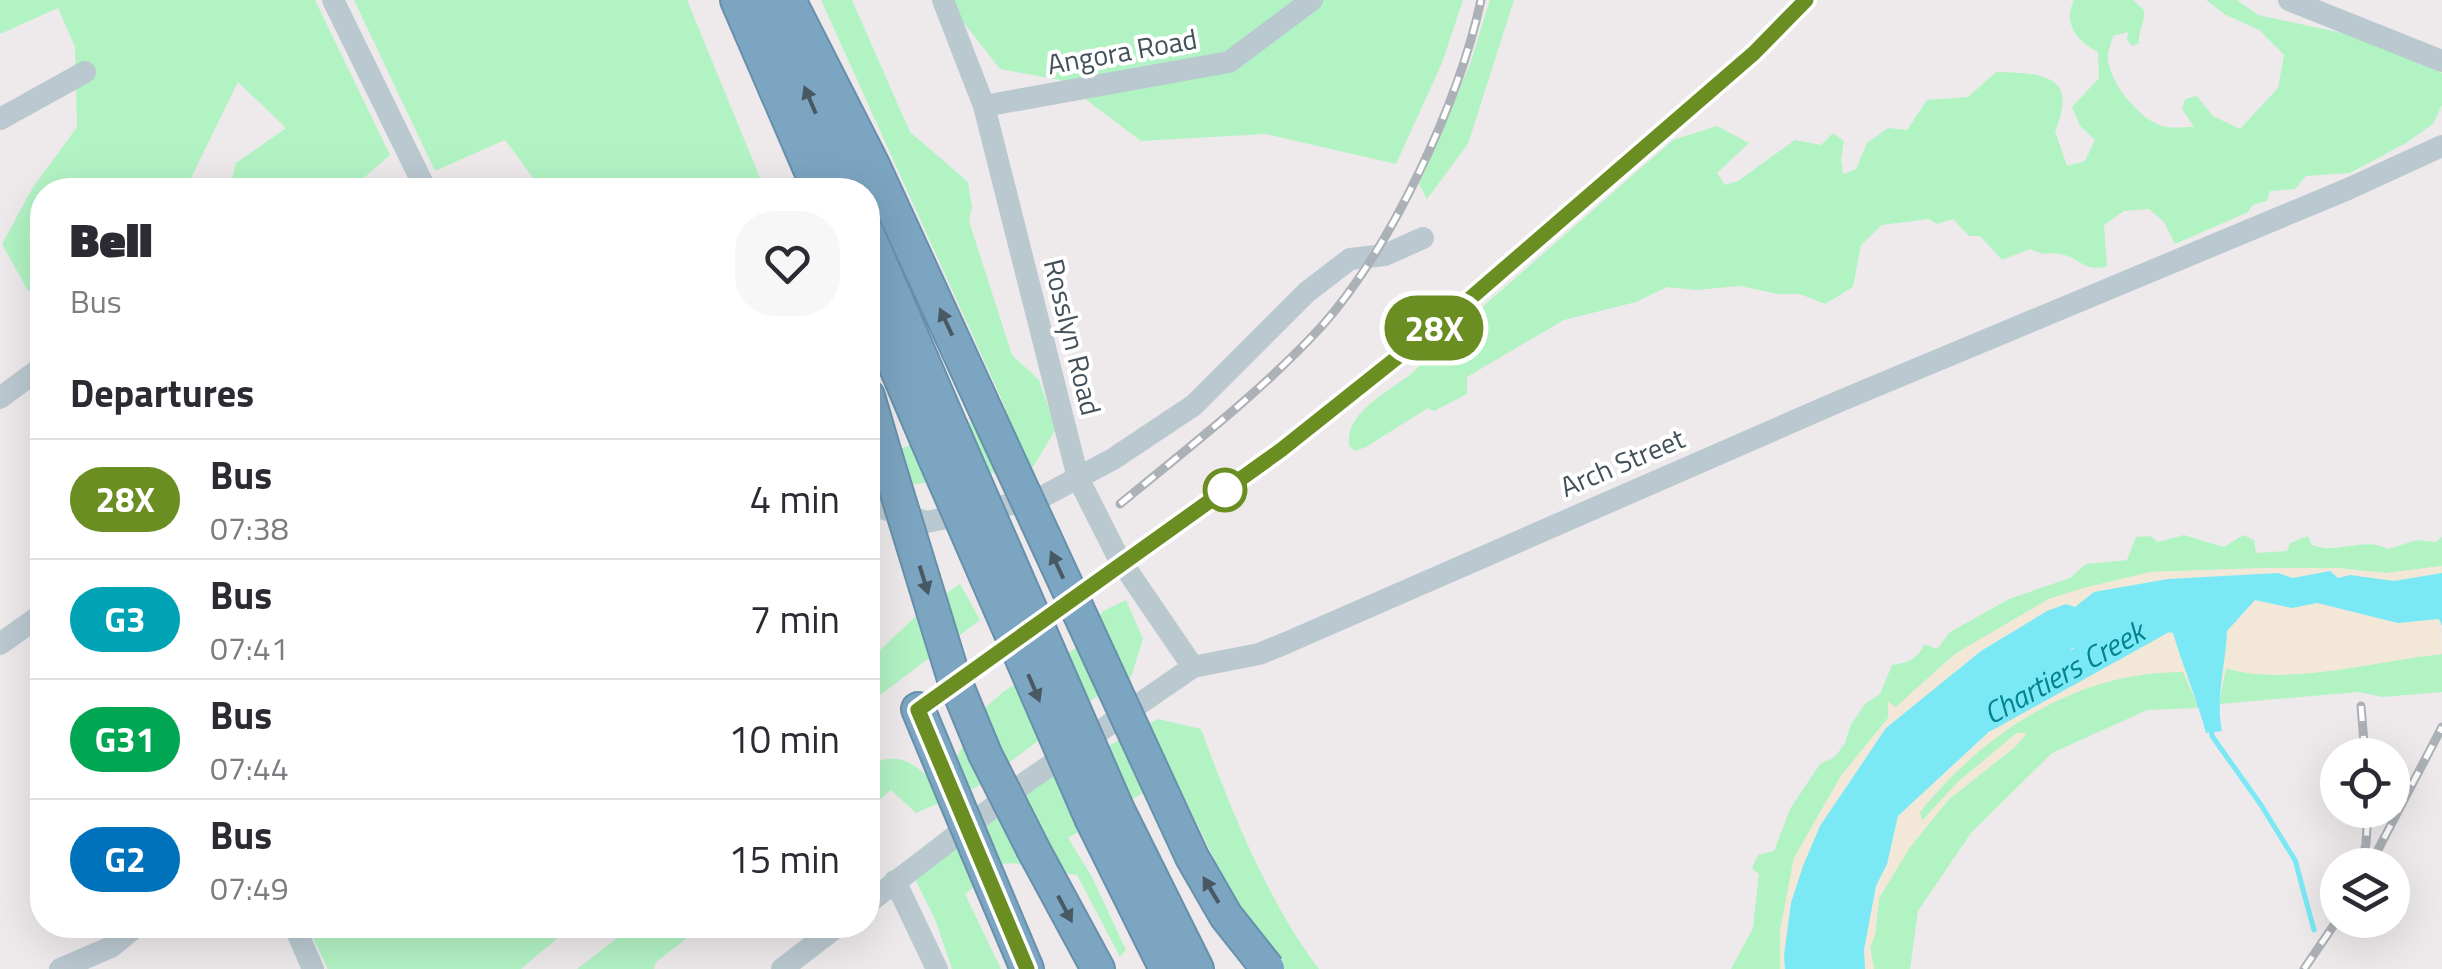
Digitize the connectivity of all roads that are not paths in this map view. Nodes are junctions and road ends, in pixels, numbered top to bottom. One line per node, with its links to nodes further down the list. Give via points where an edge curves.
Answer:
1 (332, 0): 13 (street)
2 (737, 0): 14 (highway); 15 (highway)
3 (767, 0): 16 (highway, one-way to 3)
4 (789, 0): 17 (highway, one-way to 4, bridge)
5 (942, 0): 10 (street, Rosslyn Road)
6 (1312, 0): 10 (street, Angora Road, via 1229,62)
7 (2289, 0): 8 (street)
8 (2442, 61)
9 (85, 72): 11 (street)
10 (984, 106): 26 (street, Rosslyn Road)
11 (0, 119)
12 (2442, 146): 30 (street, Arch Street, via 1286,643)
13 (420, 178)
14 (796, 178)
15 (814, 178)
16 (844, 178)
17 (879, 178)
18 (880, 179): 46 (highway, one-way to 18, bridge, via 1192,857)
19 (1423, 238): 26 (street, via 1385,255 1350,259 1307,292 1194,405)
20 (880, 268): 24 (highway)
21 (880, 324): 24 (highway)
22 (30, 377): 23 (street)
23 (0, 398)
24 (938, 432): 32 (highway, bridge)
25 (880, 437): 43 (highway, one-way to 43, bridge, via 954,679 991,767)
26 (1078, 478): 27 (street, via 1040,498 927,522); 30 (street, Rosslyn Road, via 1118,557)
27 (880, 508)
28 (30, 623): 29 (street)
29 (0, 644)
30 (1192, 667): 33 (street, Arch Street)
31 (918, 710): 42 (highway, bridge)
32 (1104, 814): 44 (highway); 45 (highway)
33 (895, 881): 34 (street, Arch Street); 41 (street)
34 (880, 893)
35 (122, 938): 39 (street)
36 (299, 938): 40 (street)
37 (822, 938): 38 (street)
38 (785, 968)
39 (60, 969)
40 (312, 969)
41 (937, 969)
42 (1027, 969)
43 (1098, 969)
44 (1166, 969)
45 (1197, 969)
46 (1268, 969)

